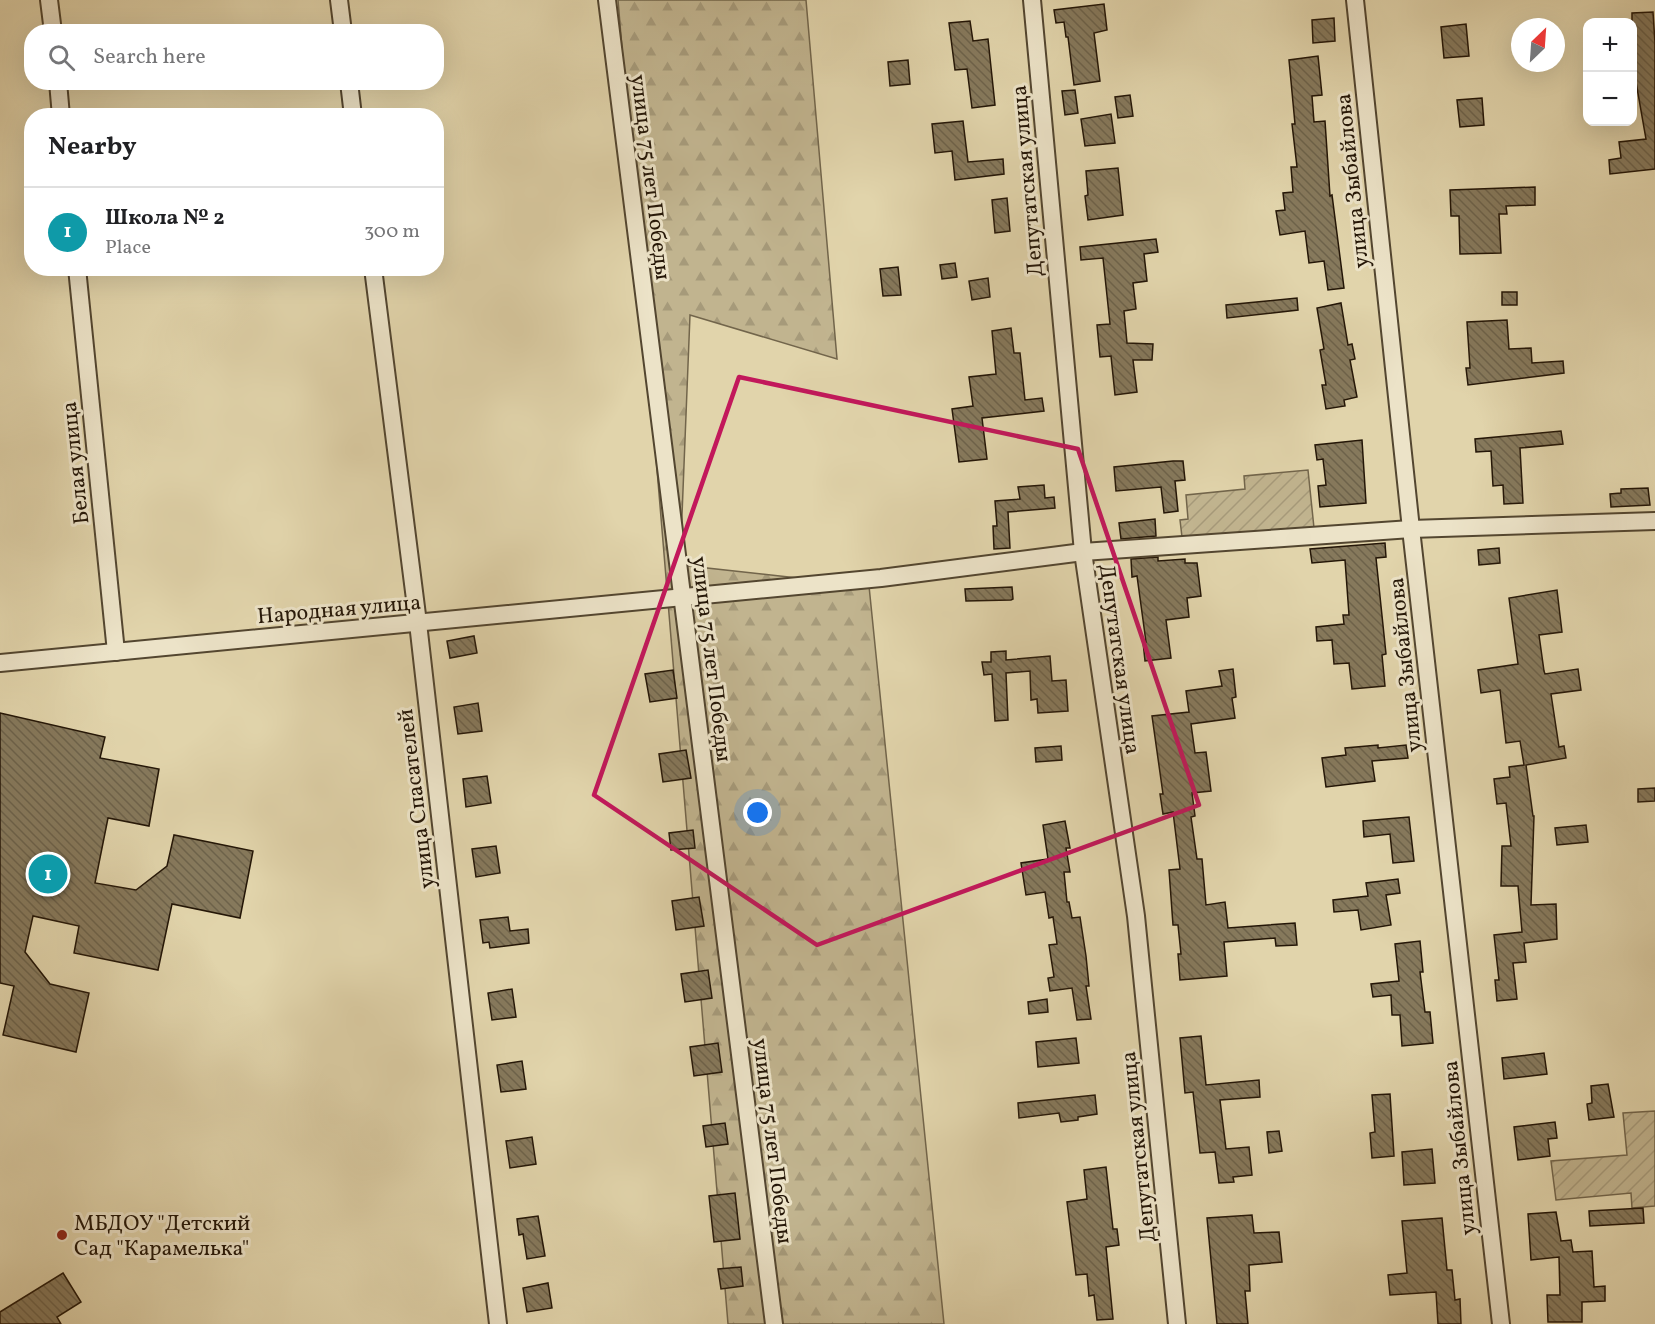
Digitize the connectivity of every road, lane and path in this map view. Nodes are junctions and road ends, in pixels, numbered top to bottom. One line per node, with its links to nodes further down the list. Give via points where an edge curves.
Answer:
1 (49, 0): 6 (street)
2 (339, 0): 7 (street)
3 (608, 0): 17 (street, улица 75 лет Победы)
4 (1032, 0): 16 (street, Депутатская улица)
5 (1355, 0): 15 (street, улица Зыбайлова)
6 (51, 24)
7 (342, 24)
8 (59, 90): 10 (street)
9 (350, 90): 11 (street)
10 (60, 108)
11 (352, 108)
12 (78, 276): 19 (street, Белая улица)
13 (374, 276): 18 (street, улица Спасателей)
14 (1655, 521): 15 (street, Народная улица)
15 (1411, 530): 16 (street, Народная улица); 24 (street, улица Зыбайлова)
16 (1083, 552): 17 (street, Народная улица, via 881,578); 23 (street, Депутатская улица, via 1136,916)
17 (683, 597): 18 (street, Народная улица); 22 (street, улица 75 лет Победы)
18 (418, 623): 19 (street, Народная улица); 21 (street, улица Спасателей)
19 (116, 652): 20 (street, Народная улица)
20 (0, 663)
21 (498, 1324)
22 (774, 1324)
23 (1177, 1324)
24 (1501, 1324)

